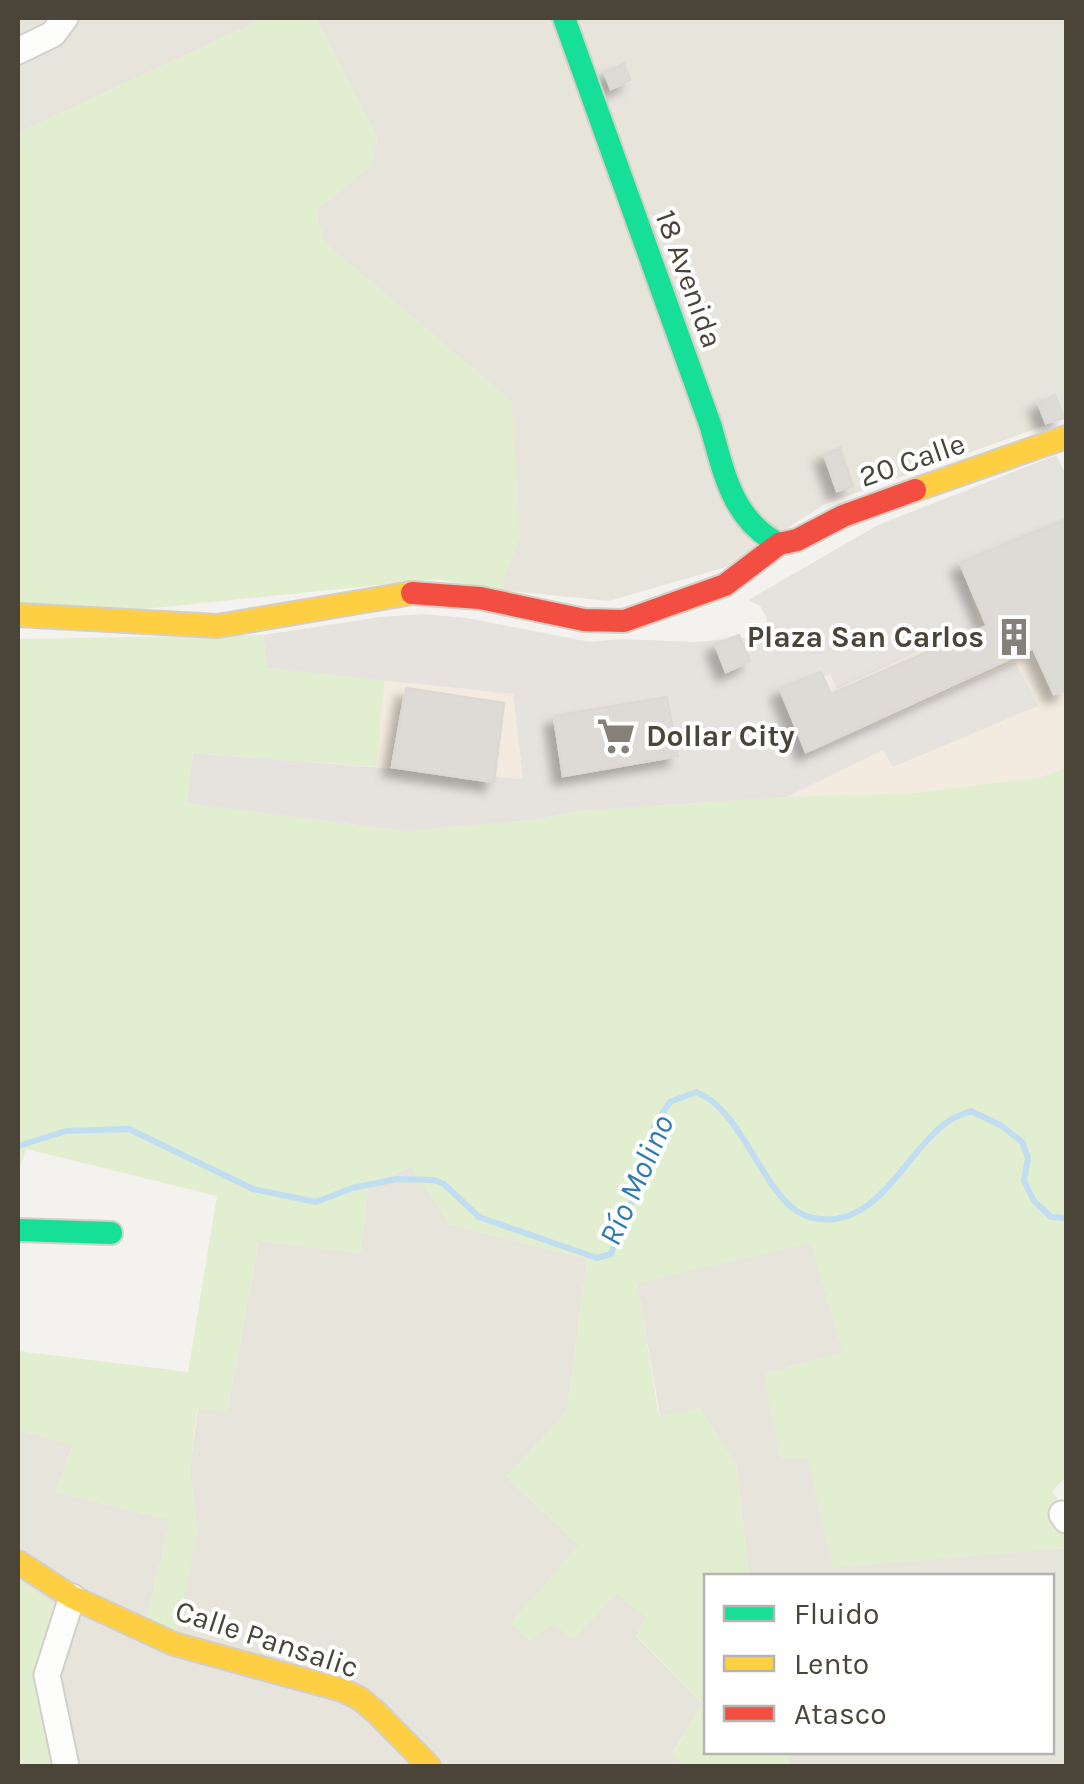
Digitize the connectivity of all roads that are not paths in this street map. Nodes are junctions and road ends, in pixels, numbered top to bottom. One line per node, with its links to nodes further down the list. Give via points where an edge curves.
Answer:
1 (564, 18): 5 (street, 18 Avenida, via 728,484 748,526)
2 (55, 23): 3 (street)
3 (18, 52)
4 (1066, 437): 5 (street, 20 Calle)
5 (779, 544): 6 (street, 20 Calle, via 726,585 624,621 416,592 218,626)
6 (18, 614)
7 (18, 1230): 8 (street)
8 (111, 1233)
9 (18, 1562): 10 (street, Calle Pansalic)
10 (72, 1597): 11 (street, via 47,1674); 12 (street, Calle Pansalic, via 174,1644 342,1690 368,1706)
11 (66, 1766)
12 (429, 1766)

